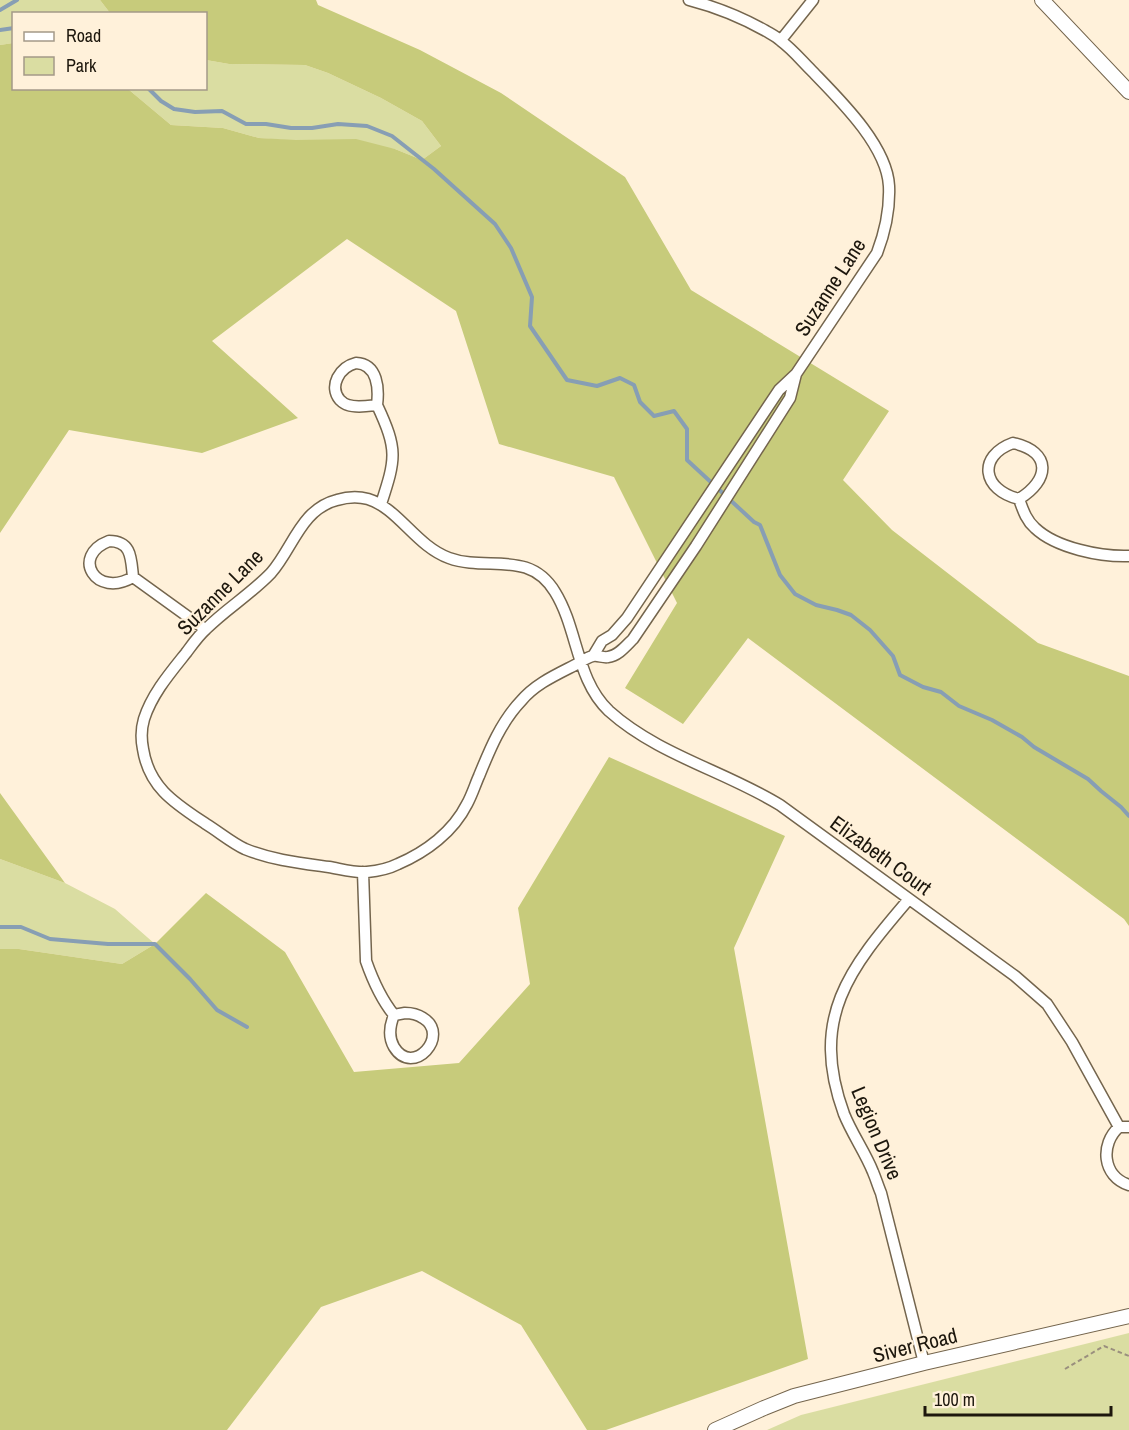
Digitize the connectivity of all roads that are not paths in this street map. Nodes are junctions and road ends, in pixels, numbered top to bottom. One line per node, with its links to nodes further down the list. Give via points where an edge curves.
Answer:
1 (689, 0): 4 (street, Suzanne Lane, via 747,20)
2 (813, 0): 4 (street)
3 (1042, 0): 5 (street)
4 (781, 40): 6 (street, Suzanne Lane, via 858,120 885,166 889,185 884,236 877,253)
5 (1129, 92)
6 (796, 374): 13 (street, Suzanne Lane, via 779,390 627,618 602,641); 13 (street, Suzanne Lane, via 790,398 633,639 610,657)
7 (377, 405): 7 (street, via 349,406 336,394 337,378 350,364 361,363 371,370 377,380); 9 (street, via 394,453)
8 (1019, 499): 8 (street, via 1000,492 988,474 995,453 1013,443 1033,450 1043,467 1037,485); 10 (street, via 1036,530 1057,542 1094,553)
9 (381, 504): 12 (street, Suzanne Lane, via 356,497 320,506 262,582); 14 (street, Suzanne Lane, via 426,545 452,560 515,564 543,577 566,616)
10 (1129, 556)
11 (133, 577): 11 (street, via 128,550 121,543 109,542 95,549 90,567 97,578 115,584); 12 (street)
12 (205, 629): 15 (street, Suzanne Lane, via 171,672 144,720 141,738 150,774 177,805 243,848 278,860)
13 (593, 656): 14 (street, Suzanne Lane)
14 (581, 662): 15 (street, Suzanne Lane, via 533,689 518,703 501,728 466,807 432,846 382,870); 16 (street, Elizabeth Court, via 591,689 601,702 641,735 694,764 760,792)
15 (363, 872): 17 (street, via 366,962)
16 (909, 899): 18 (street, Elizabeth Court, via 1047,1004); 21 (street, Legion Drive, via 845,986 833,1022 832,1050 836,1087 845,1116 881,1193)
17 (394, 1015): 17 (street, via 412,1012 427,1020 433,1033 428,1050 412,1058 394,1048 390,1025)
18 (1124, 1127): 19 (street, Elizabeth Court, via 1112,1133 1106,1161 1116,1178)
19 (1129, 1185)
20 (1129, 1316): 21 (street, Siver Road)
21 (924, 1363): 22 (street, Siver Road, via 794,1396)
22 (715, 1430)

